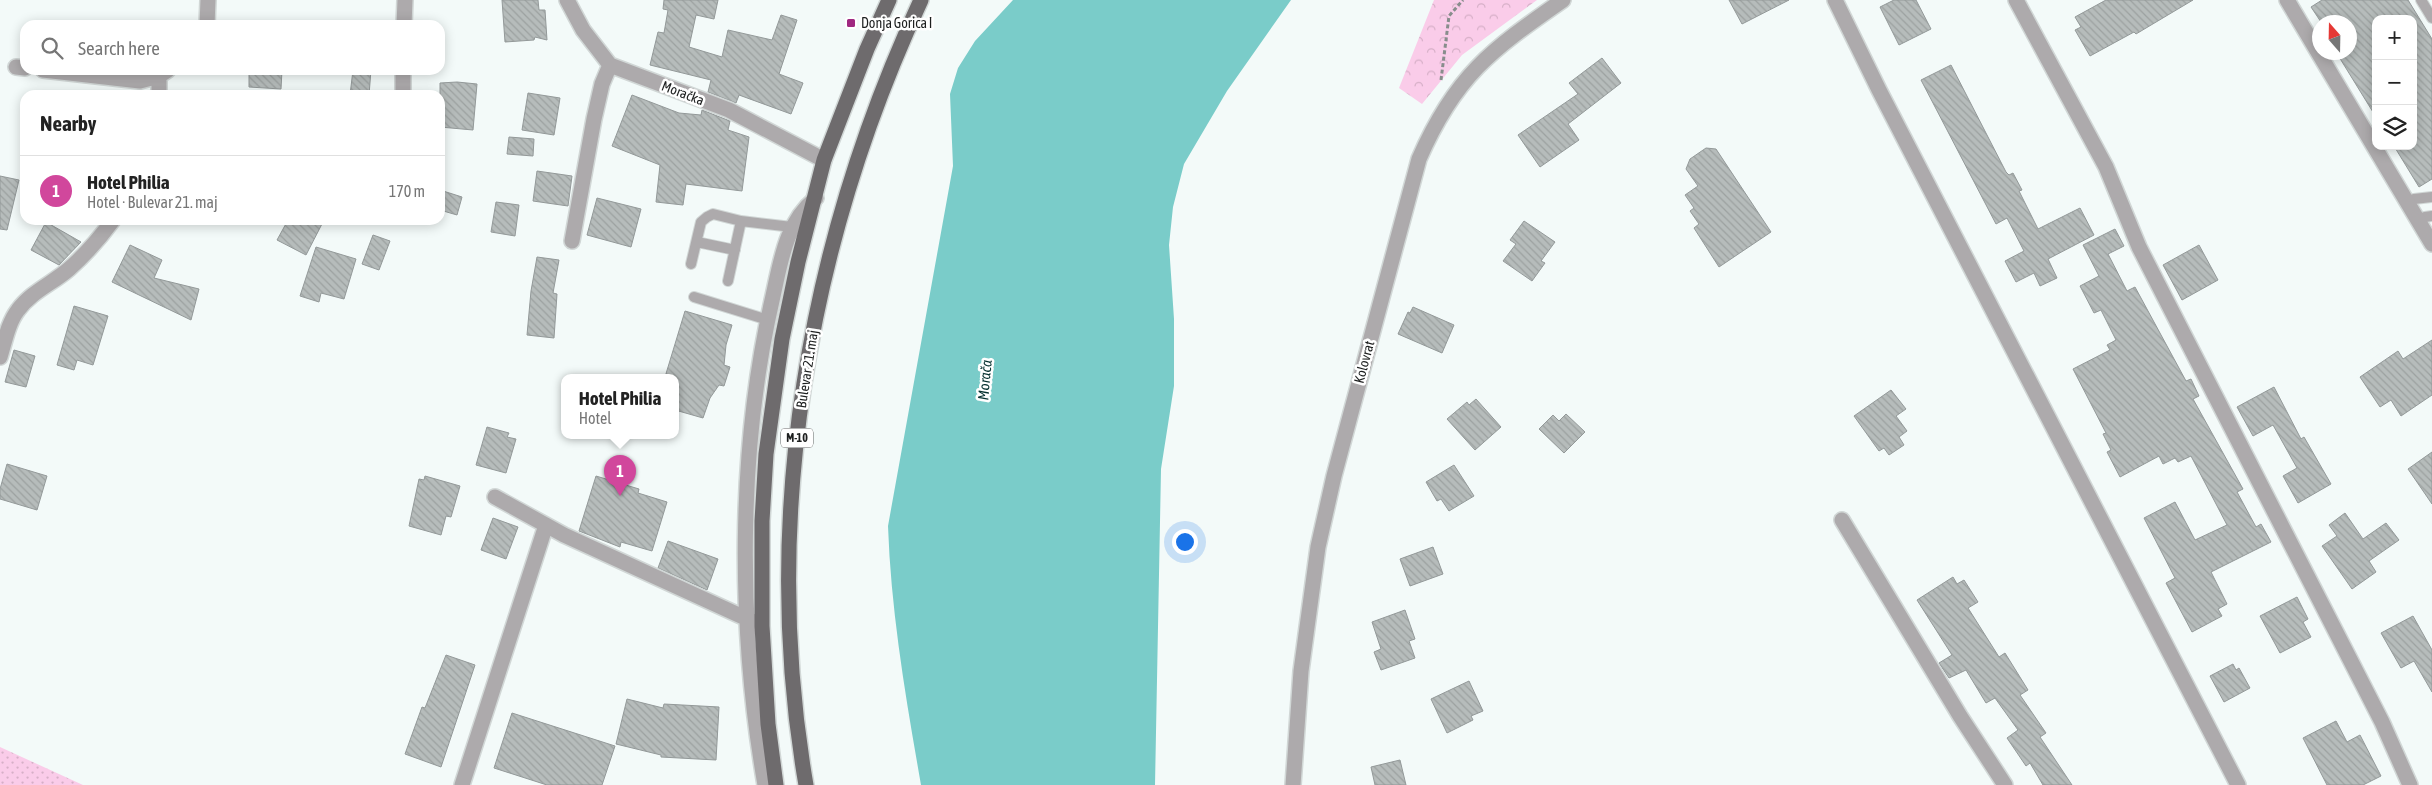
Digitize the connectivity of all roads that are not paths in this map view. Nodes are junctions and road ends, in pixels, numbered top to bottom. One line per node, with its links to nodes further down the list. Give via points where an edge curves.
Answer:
1 (208, 0): 12 (street)
2 (404, 0): 13 (street)
3 (567, 0): 14 (street, via 583,30)
4 (889, 0): 21 (main road, Bulevar 21. maj / M-10, via 866,49)
5 (921, 0): 46 (main road, Bulevar 21. maj / M-10, via 877,100 844,201 814,323 802,396 792,500 790,617)
6 (1563, 0): 47 (street, Kolovrat, via 1511,36 1467,77 1444,108 1419,159 1332,484 1309,603)
7 (1835, 0): 49 (street)
8 (2016, 0): 50 (street, via 2106,167 2139,248 2382,722)
9 (2287, 0): 24 (street)
10 (2421, 0): 11 (lane)
11 (2432, 18)
12 (207, 20)
13 (404, 20)
14 (610, 65): 21 (street, Moračka, via 729,110); 29 (street, via 594,119)
15 (87, 75): 16 (street, via 140,81)
16 (158, 75)
17 (164, 75): 19 (street)
18 (404, 75): 20 (street)
19 (160, 90)
20 (403, 90)
21 (824, 160): 23 (main road, Bulevar 21. maj / M-10)
22 (2432, 197): 24 (lane)
23 (816, 198): 28 (street, via 804,207); 42 (main road, Bulevar 21. maj / M-10, via 782,339 766,454)
24 (2408, 203): 25 (street)
25 (2425, 219): 31 (street)
26 (742, 221): 28 (lane); 30 (lane, via 714,214 707,217 702,222); 32 (lane)
27 (109, 225): 37 (street, via 68,270 18,310)
28 (792, 227): 36 (street)
29 (572, 241)
30 (697, 242): 32 (lane); 33 (lane)
31 (2432, 244)
32 (735, 250): 34 (lane)
33 (692, 264)
34 (728, 281)
35 (694, 297): 36 (lane)
36 (768, 320): 41 (street, via 757,384 749,467)
37 (0, 357)
38 (495, 497): 40 (street)
39 (1842, 520): 48 (street)
40 (546, 525): 41 (street); 43 (street)
41 (747, 618): 42 (street); 44 (street)
42 (762, 626): 45 (main road, Bulevar 21. maj / M-10, via 768,724)
43 (462, 785)
44 (765, 785)
45 (776, 785)
46 (806, 785)
47 (1293, 785)
48 (2005, 785)
49 (2238, 785)
50 (2410, 785)

